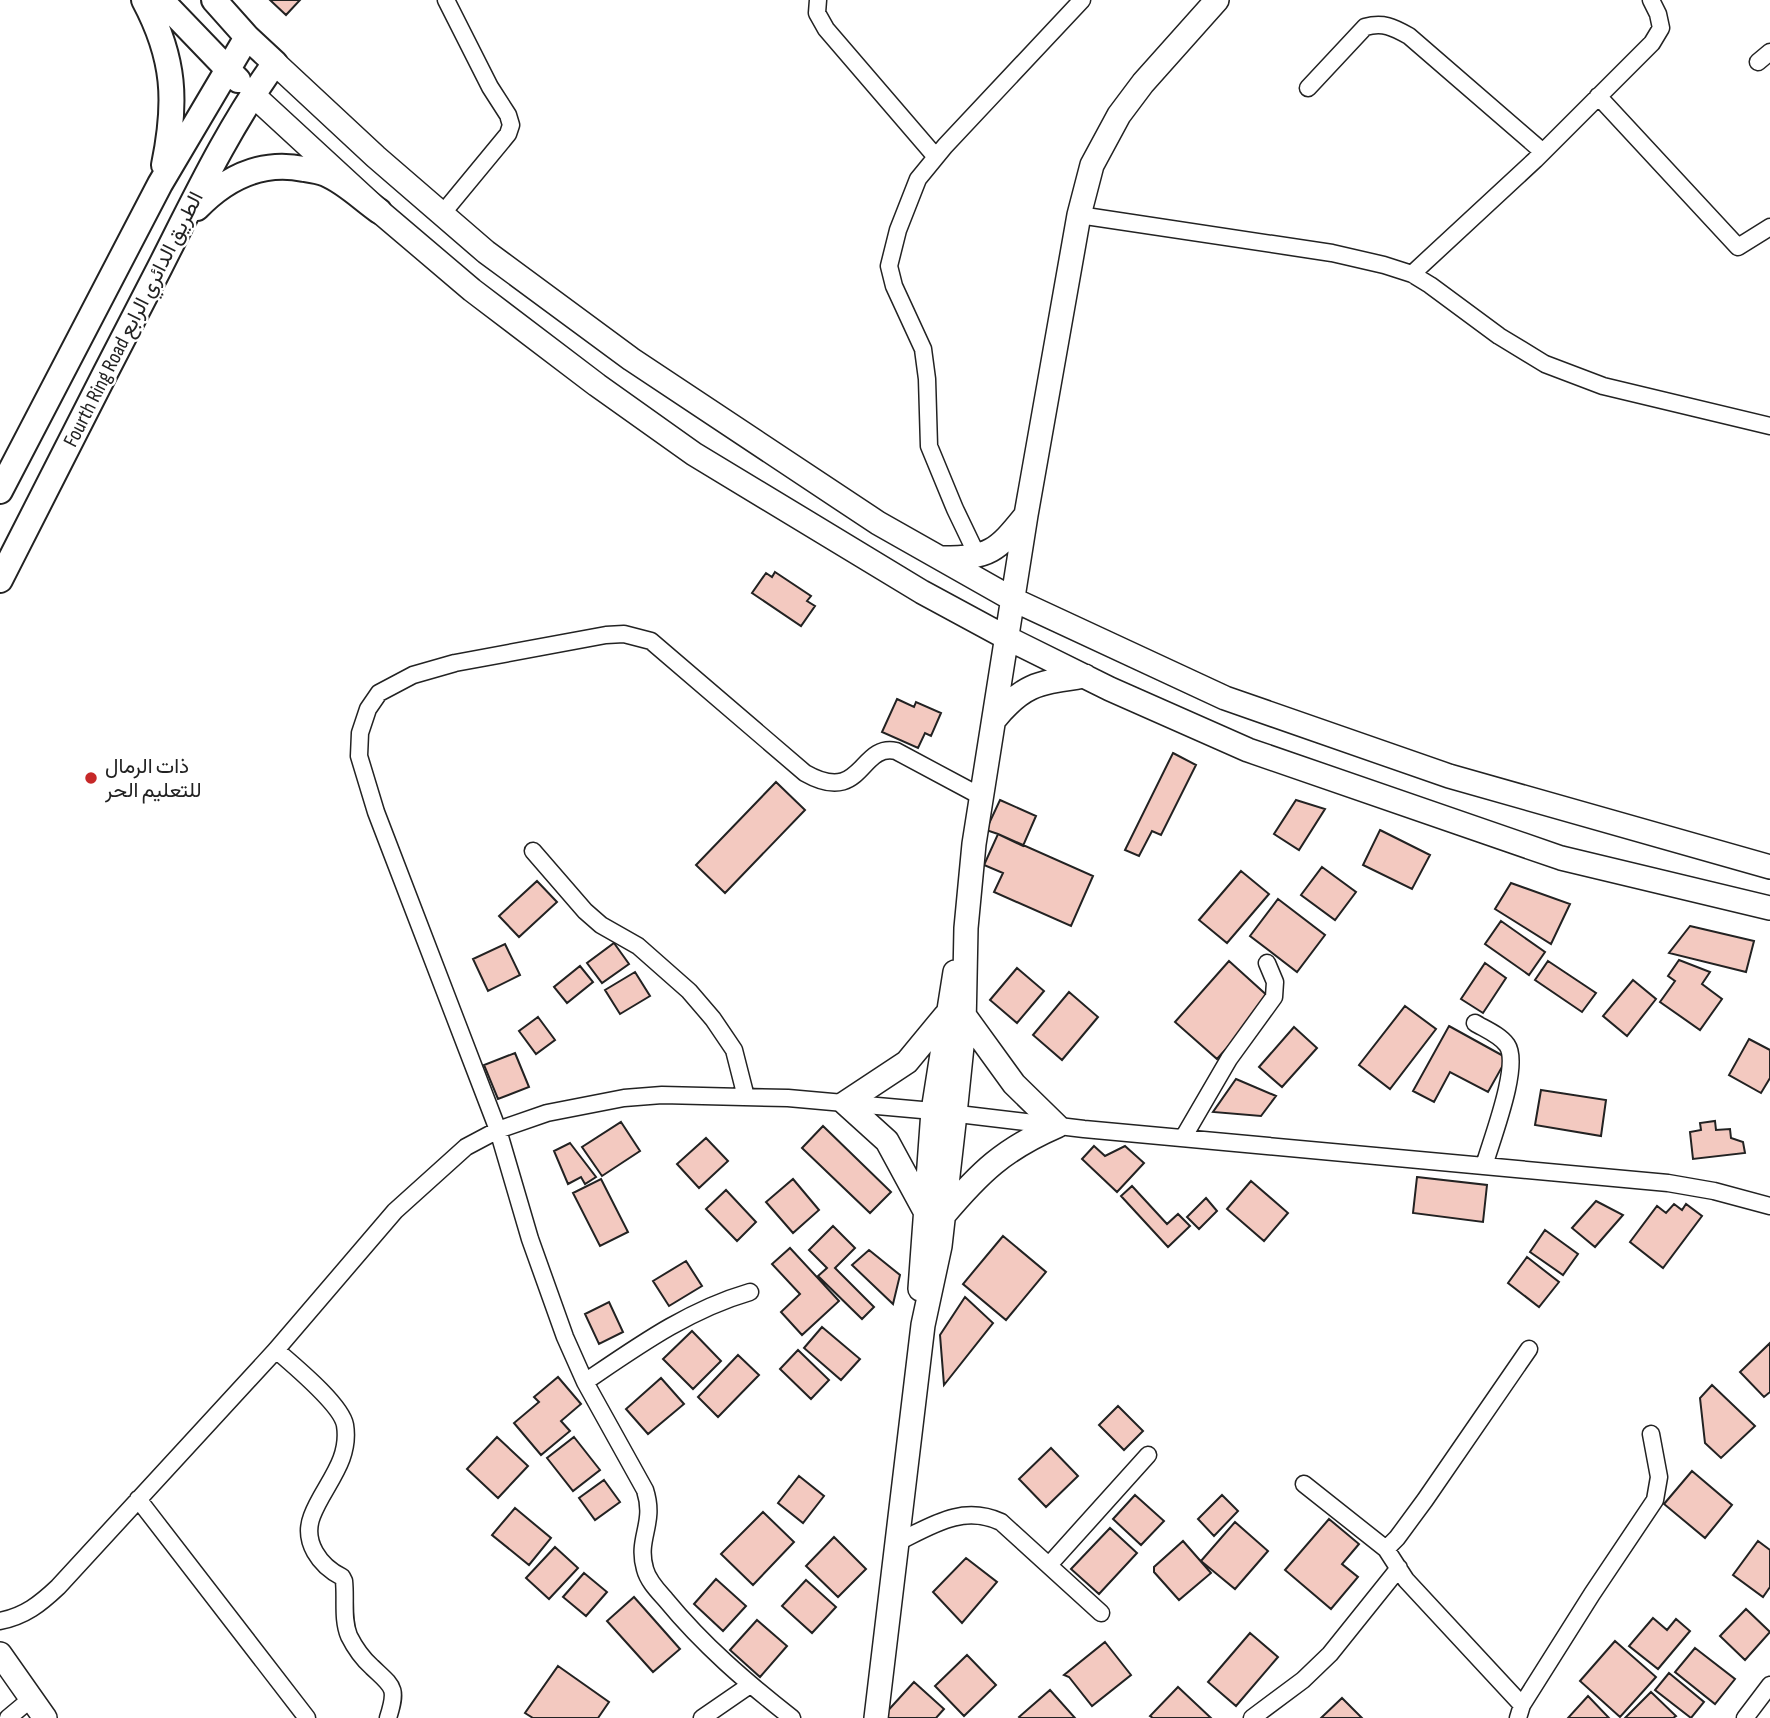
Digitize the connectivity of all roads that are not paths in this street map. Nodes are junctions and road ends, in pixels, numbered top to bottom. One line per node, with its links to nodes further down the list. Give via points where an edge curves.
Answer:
1 (144, 0): 17 (main road, via 164,49 173,89 173,116)
2 (161, 0): 11 (main road)
3 (214, 0): 9 (main road)
4 (446, 0): 19 (street, via 511,125 508,135)
5 (818, 0): 16 (street, via 817,13 826,29)
6 (1082, 0): 16 (street)
7 (1217, 0): 20 (main road, via 1119,115 1092,165)
8 (1651, 0): 14 (street, via 1661,28 1652,43)
9 (247, 37): 10 (main road); 11 (main road, Fourth Ring Road الطريق الدائري الرابع)
10 (275, 63): 13 (main road, Fourth Ring Road الطريق الدائري الرابع); 19 (main road)
11 (227, 69): 13 (main road); 17 (main road, Fourth Ring Road الطريق الدائري الرابع)
12 (1308, 88): 15 (street, via 1365,27 1390,25 1409,36)
13 (252, 94): 18 (main road); 21 (main road, Fourth Ring Road الطريق الدائري الرابع)
14 (1598, 96): 15 (street); 22 (street, via 1738,247)
15 (1543, 152): 23 (street)
16 (936, 157): 27 (street, via 918,179 908,202 889,266 923,349 929,446)
17 (160, 184): 25 (main road, Fourth Ring Road الطريق الدائري الرابع)
18 (379, 211): 21 (main road, via 325,173 263,167 235,177); 31 (main road, via 472,290 694,454)
19 (442, 214): 28 (main road, via 631,359 878,523)
20 (1079, 215): 23 (street, via 1332,253); 26 (main road)
21 (182, 224): 29 (main road, Fourth Ring Road الطريق الدائري الرابع)
22 (1770, 227)
23 (1412, 274): 24 (street, via 1545,364 1603,386)
24 (1770, 426)
25 (3, 476)
26 (1026, 515): 27 (main road, via 1004,542); 30 (main road)
27 (978, 557): 28 (main road)
28 (942, 558): 30 (main road)
29 (0, 580)
30 (1014, 600): 31 (main road); 36 (main road, via 1225,698 1449,776)
31 (1007, 638): 32 (main road); 33 (main road)
32 (1085, 676): 33 (main road, via 1026,689); 37 (main road, via 1248,750 1561,858)
33 (994, 720): 34 (main road)
34 (982, 797): 39 (main road); 45 (street, via 889,750 880,752 842,783 818,781 651,641 624,634 455,663 413,675 379,693 360,733 359,755 376,812)
35 (533, 850): 41 (street, via 585,911 638,946 689,991 734,1050)
36 (1770, 867)
37 (1770, 908)
38 (1267, 963): 46 (street, via 1275,982 1274,997 1229,1059)
39 (956, 1014): 42 (main road, via 907,1062); 43 (main road); 44 (main road, via 1014,1084)
40 (1475, 1023): 47 (street, via 1506,1042 1513,1056)
41 (746, 1097): 42 (street); 45 (street, via 624,1098 547,1113)
42 (845, 1103): 43 (street); 49 (main road, via 887,1141)
43 (944, 1113): 44 (street); 49 (main road)
44 (1057, 1126): 46 (street); 49 (main road, via 994,1162)
45 (498, 1130): 52 (street, via 466,1147 395,1212); 53 (street, via 530,1239)
46 (1183, 1138): 47 (street)
47 (1483, 1166): 48 (street, via 1668,1183)
48 (1770, 1206)
49 (934, 1214): 58 (main road, via 936,1269 923,1325)
50 (750, 1292): 53 (street, via 718,1301 670,1326)
51 (1529, 1349): 59 (street, via 1425,1500)
52 (275, 1350): 57 (street); 72 (street, via 322,1392 344,1422 343,1451 334,1478 311,1517 309,1535 312,1550 328,1571 344,1581 348,1634 370,1666 390,1682 394,1700)
53 (585, 1382): 65 (street, via 650,1505 642,1545 648,1576 678,1615)
54 (1651, 1434): 68 (street, via 1659,1477 1655,1500)
55 (1148, 1455): 60 (street)
56 (1304, 1484): 59 (street)
57 (138, 1499): 63 (street, via 37,1606); 71 (street)
58 (896, 1544): 60 (street, via 956,1516 987,1516 1001,1522); 75 (main road)
59 (1385, 1549): 61 (street)
60 (1049, 1564): 62 (street)
61 (1399, 1568): 68 (street); 76 (street, via 1330,1654)
62 (1101, 1613)
63 (0, 1621)
64 (0, 1654): 67 (main road)
65 (750, 1685): 73 (street); 74 (street)
66 (1770, 1685): 77 (street)
67 (32, 1698): 69 (street); 70 (main road)
68 (1520, 1712)
69 (8, 1718)
70 (45, 1718)
71 (307, 1718)
72 (388, 1718)
73 (702, 1718)
74 (792, 1718)
75 (876, 1718)
76 (1252, 1718)
77 (1745, 1718)

